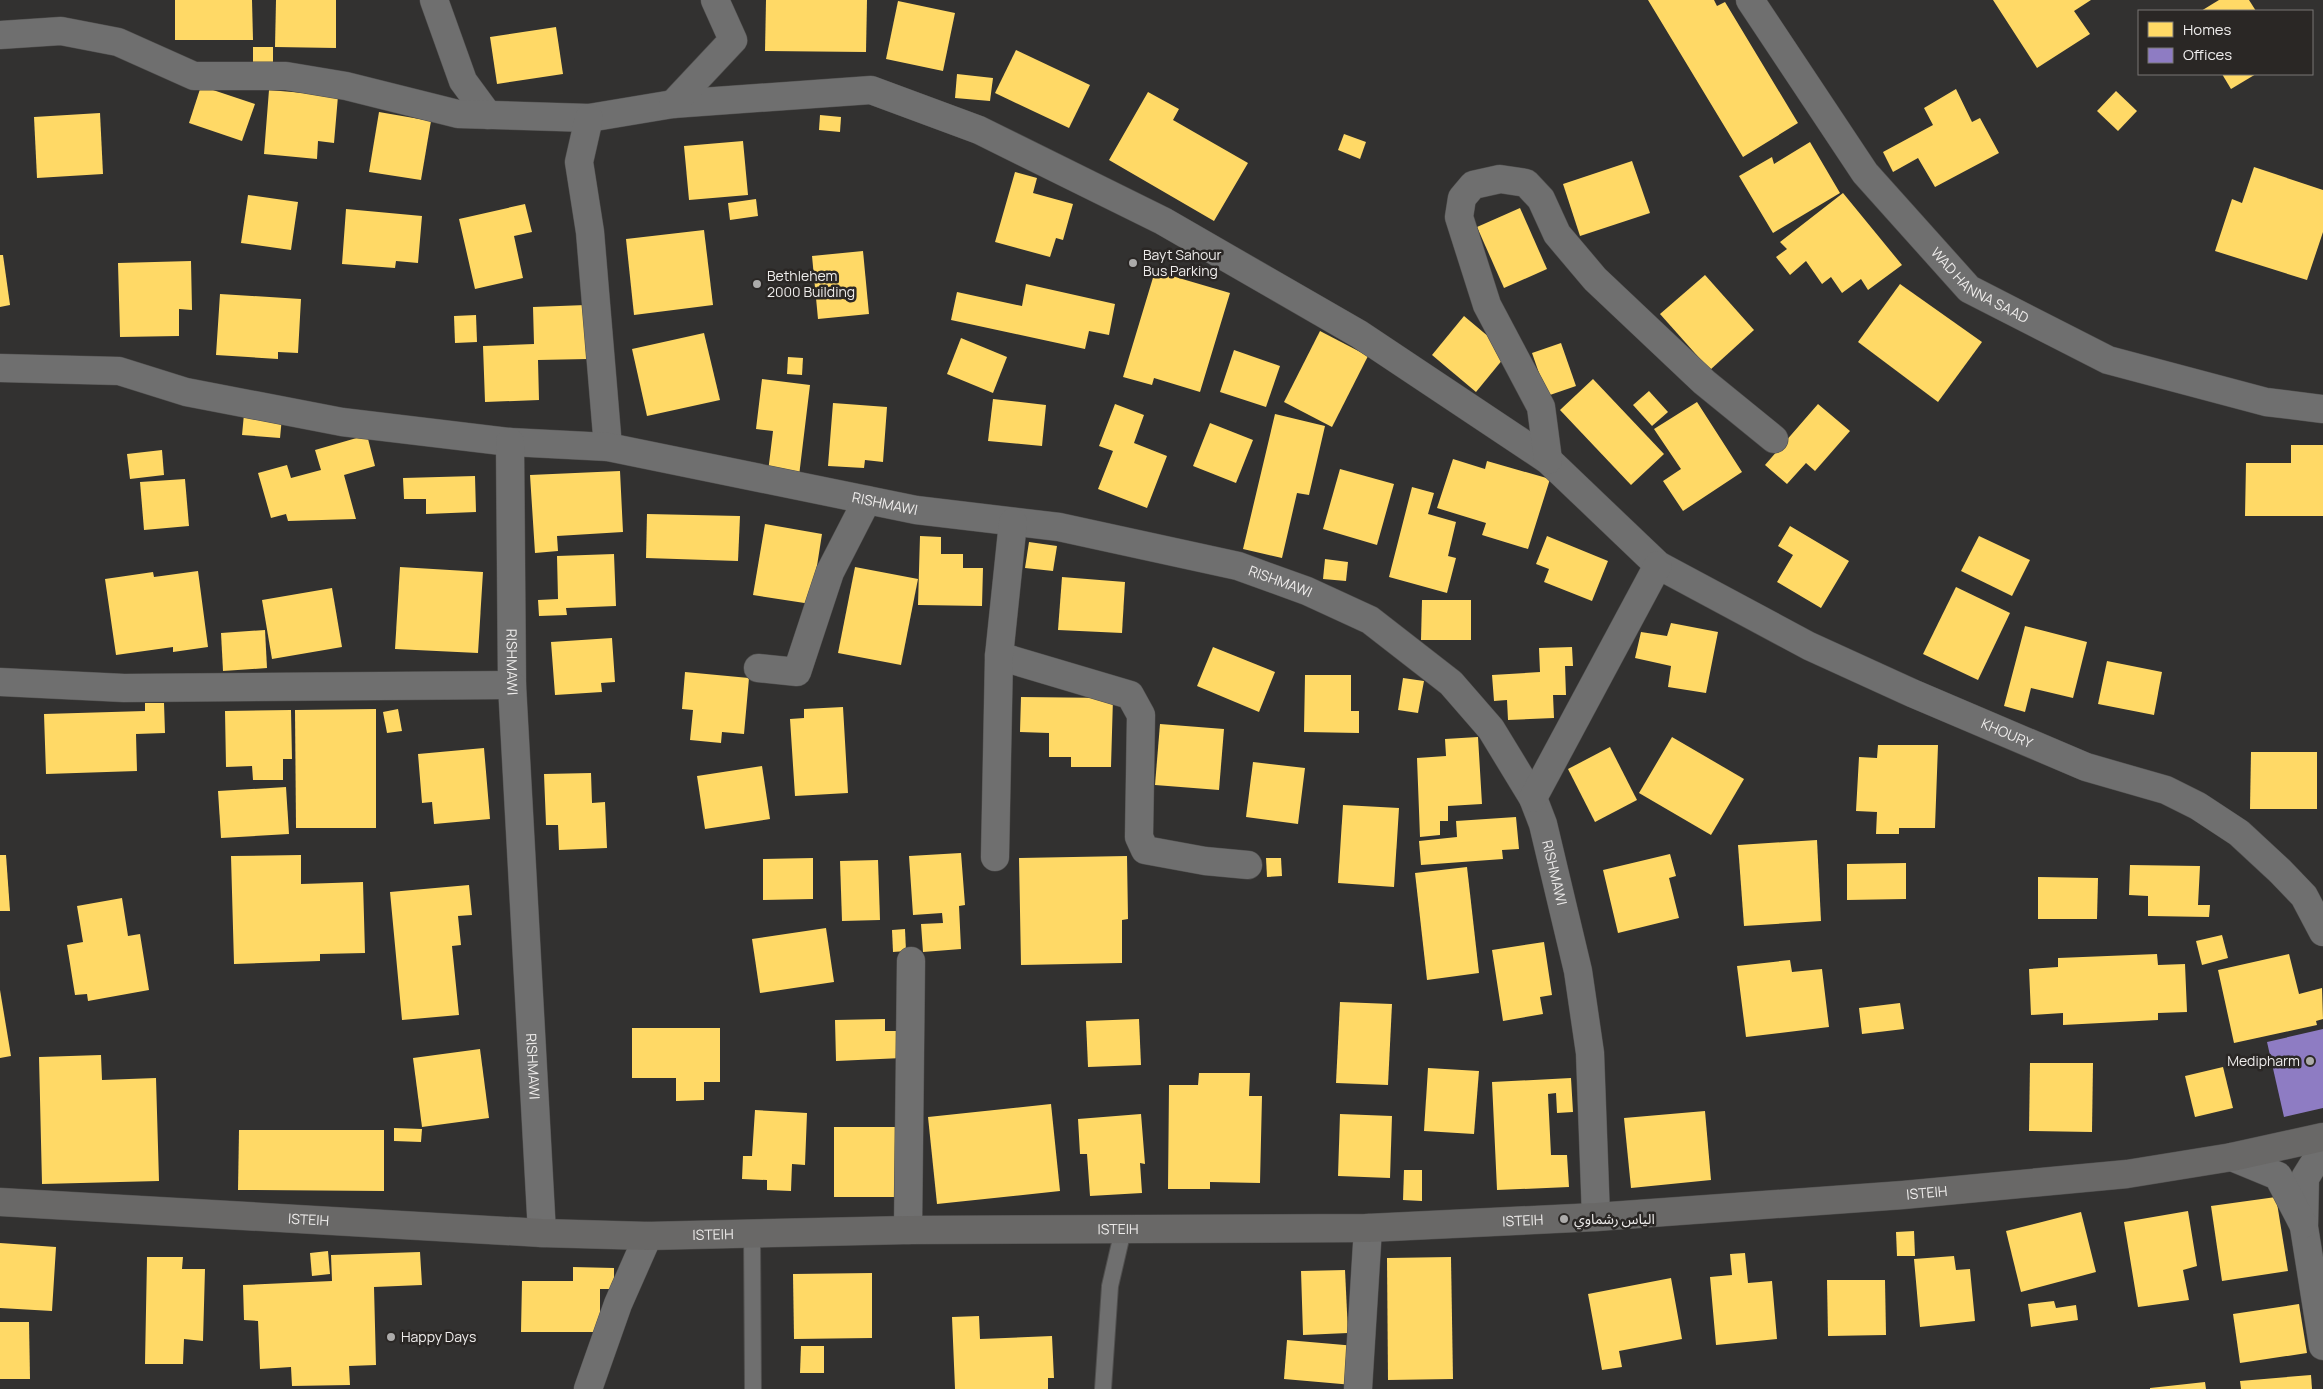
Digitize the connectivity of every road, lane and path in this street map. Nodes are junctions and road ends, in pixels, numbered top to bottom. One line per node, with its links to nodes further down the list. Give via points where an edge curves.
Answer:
1 (434, 0): 6 (street, via 463,81)
2 (715, 0): 5 (street, via 733,40)
3 (1750, 0): 9 (street, WAD HANNA SAAD, via 1866,173 1969,289 2108,360 2266,402)
4 (0, 36): 6 (street, KHOURY, via 61,31 118,42 194,76 286,76 346,86 458,114)
5 (673, 104): 7 (street, KHOURY); 13 (street, KHOURY, via 870,90 979,130 1163,221 1359,334)
6 (488, 115): 7 (street, KHOURY)
7 (589, 118): 12 (street, via 579,162 590,232)
8 (0, 368): 11 (street, via 119,371 186,392 342,422)
9 (2323, 409)
10 (1774, 439): 13 (street, via 1704,382 1595,279 1557,234 1541,199 1526,183 1500,179 1473,185 1462,198 1459,217 1487,305 1541,407)
11 (510, 442): 12 (street, RISHMAWI); 20 (street, RISHMAWI)
12 (608, 447): 14 (street, RISHMAWI)
13 (1548, 460): 16 (street, KHOURY)
14 (867, 500): 15 (street, RISHMAWI, via 916,510); 18 (street, via 830,572 797,672)
15 (1013, 522): 17 (street); 21 (street, RISHMAWI, via 1059,527 1238,566 1307,591 1370,620 1452,683 1490,729)
16 (1658, 565): 21 (street); 24 (street, KHOURY, via 1809,646 1912,693 2086,767 2166,790 2198,806 2239,833 2280,871 2304,896)
17 (999, 656): 22 (street); 23 (street, via 1130,695 1141,715 1139,837 1145,850)
18 (758, 668)
19 (0, 682): 20 (street, via 124,688)
20 (512, 685): 35 (street, RISHMAWI)
21 (1533, 798): 30 (street, RISHMAWI, via 1543,824 1580,980 1590,1053)
22 (994, 857)
23 (1248, 865)
24 (2323, 932)
25 (911, 961): 33 (street)
26 (2323, 1137): 28 (street, ISTEIH)
27 (2323, 1149): 32 (street, via 2305,1178)
28 (2232, 1157): 30 (street, ISTEIH, via 2127,1174); 32 (street, via 2278,1176)
29 (0, 1202): 35 (street, ISTEIH)
30 (1596, 1217): 31 (street, ISTEIH)
31 (1368, 1228): 34 (street, ISTEIH); 42 (street)
32 (2304, 1228): 38 (street)
33 (908, 1230): 34 (street, ISTEIH); 36 (street, ISTEIH)
34 (1123, 1230): 41 (lane, via 1110,1286)
35 (542, 1233): 37 (street, ISTEIH)
36 (752, 1234): 37 (street, ISTEIH); 40 (lane)
37 (648, 1236): 39 (street, via 618,1304)
38 (2323, 1346)
39 (588, 1389)
40 (753, 1389)
41 (1104, 1389)
42 (1358, 1389)

